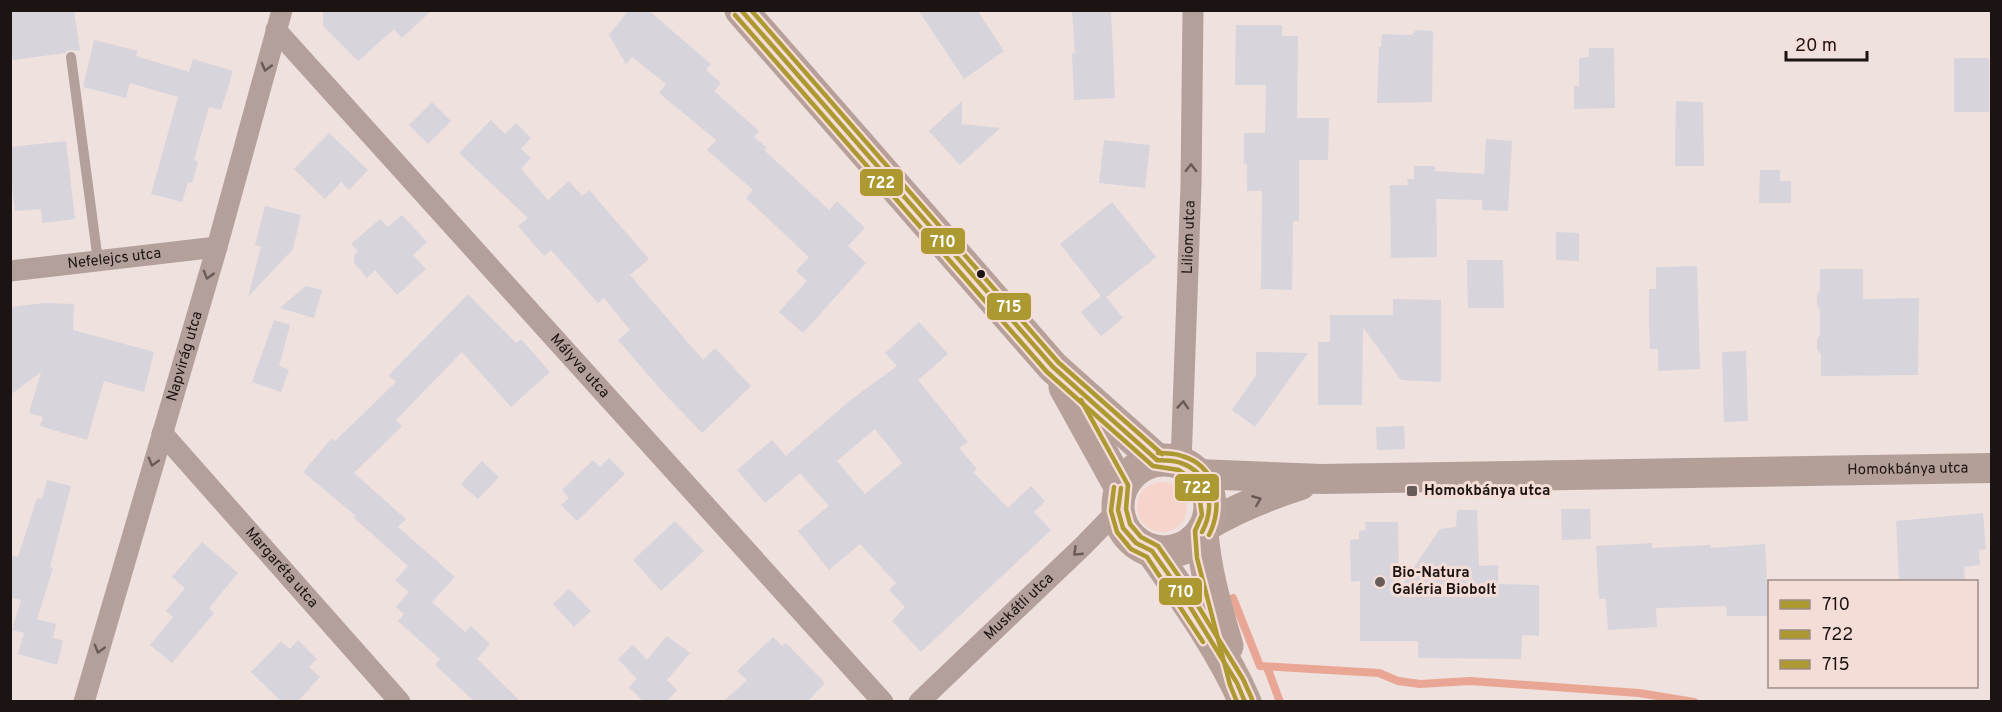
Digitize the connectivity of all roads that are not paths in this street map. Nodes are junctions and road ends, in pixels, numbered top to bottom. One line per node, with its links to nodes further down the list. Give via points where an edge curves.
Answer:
1 (741, 10): 8 (main road)
2 (1193, 10): 10 (street, Liliom utca, one-way to 2, via 1191,185)
3 (279, 20): 5 (street, Napvirág utca, one-way to 5); 19 (street, Mályva utca)
4 (71, 57): 6 (lane)
5 (217, 247): 6 (street, Nefelejcs utca); 9 (street, Napvirág utca, one-way to 9)
6 (98, 261): 7 (street, Nefelejcs utca)
7 (10, 271)
8 (1053, 367): 10 (main road, via 1125,429); 13 (main road)
9 (162, 433): 17 (street, Napvirág utca, one-way to 17); 18 (street, Margaréta utca)
10 (1179, 466): 12 (street, Homokbánya utca); 13 (main road, via 1135,470); 14 (main road, via 1205,484 1210,517)
11 (1992, 468): 12 (street, Homokbánya utca)
12 (1322, 479): 14 (street, Homokbánya utca, one-way to 12, via 1227,513)
13 (1119, 499): 15 (main road, via 1123,528 1136,543); 20 (street, Muskátli utca, one-way to 20, via 1083,546)
14 (1204, 530): 15 (main road, via 1185,546 1167,552); 16 (main road, via 1208,580)
15 (1152, 551): 16 (main road)
16 (1241, 692)
17 (84, 702)
18 (400, 702)
19 (883, 702)
20 (919, 702)

